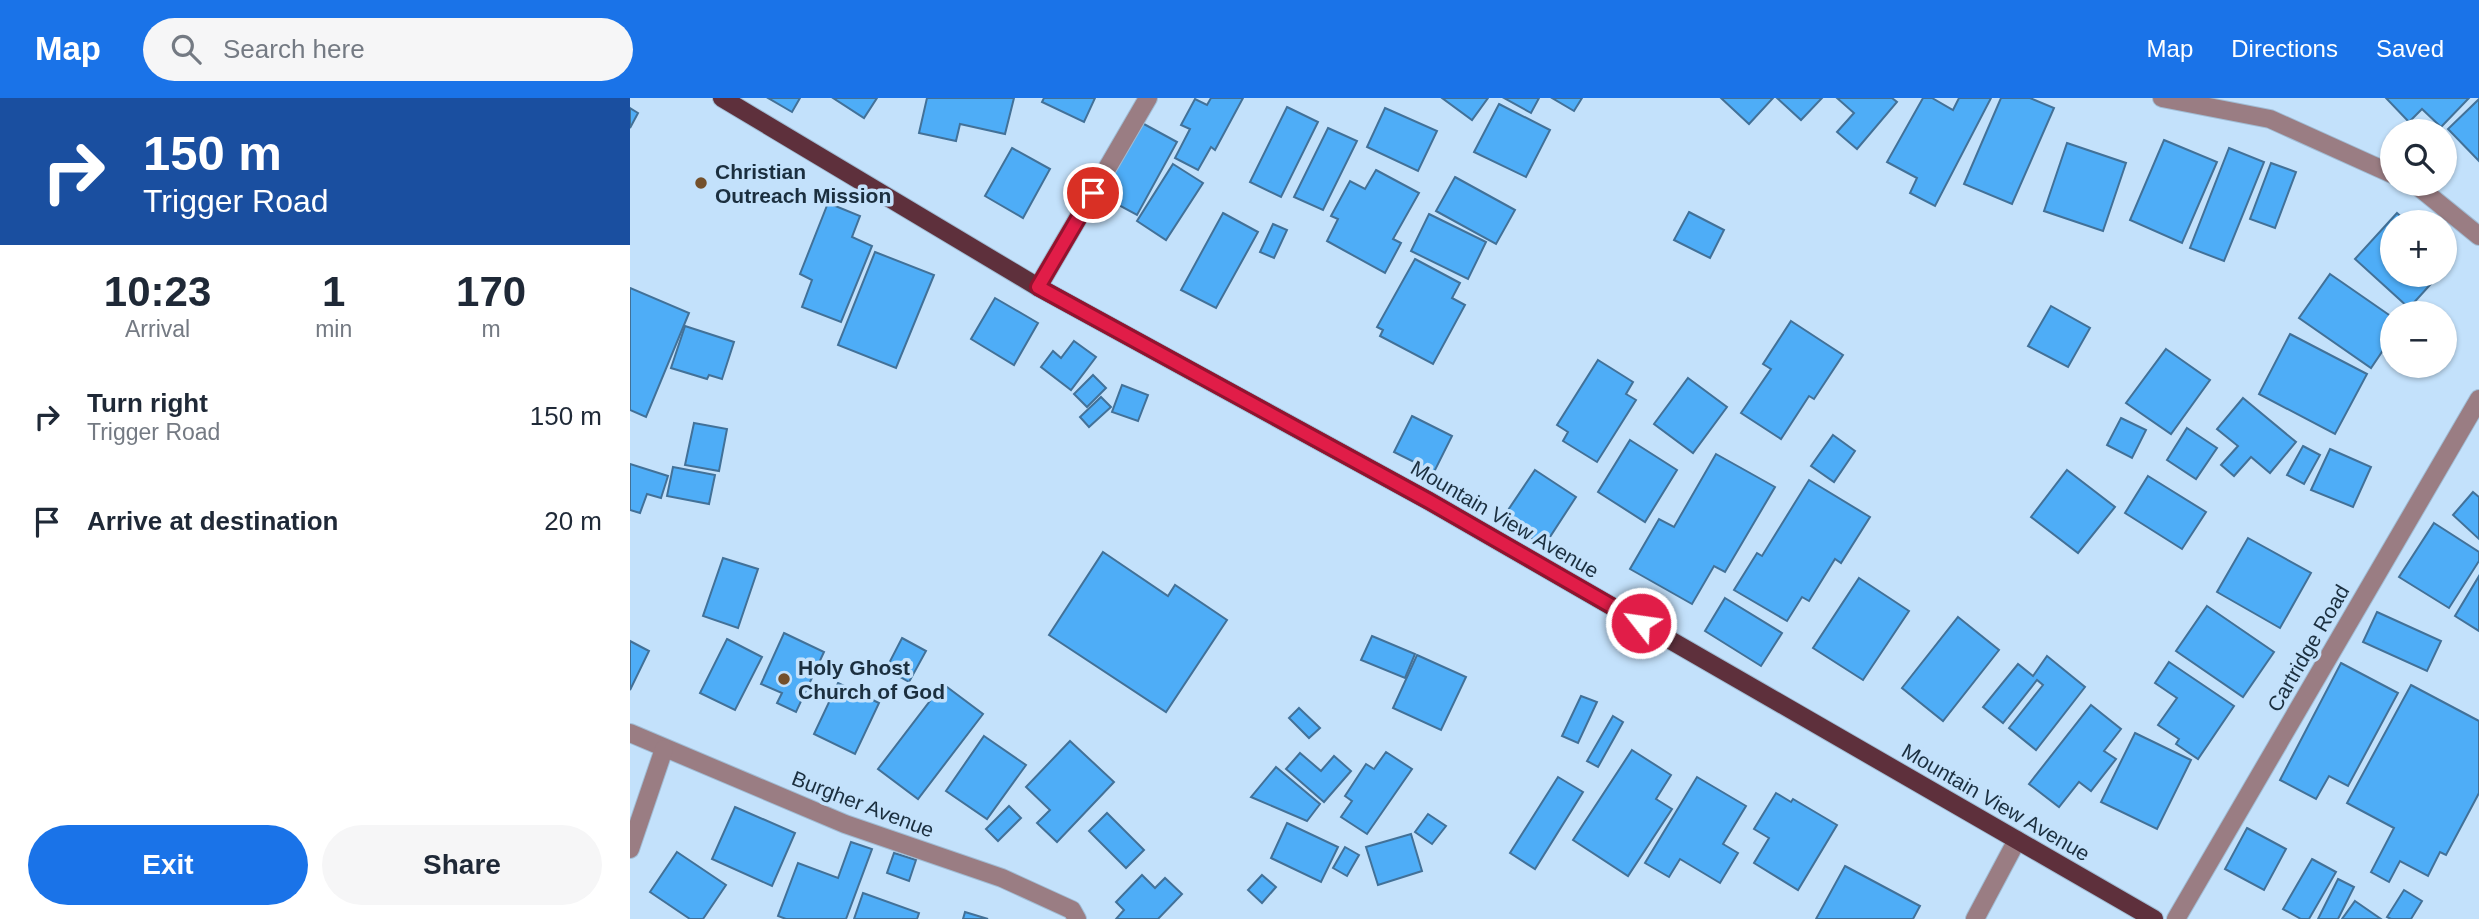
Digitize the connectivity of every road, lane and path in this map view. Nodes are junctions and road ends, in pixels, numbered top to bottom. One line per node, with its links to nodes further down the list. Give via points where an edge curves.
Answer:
1 (722, 98): 7 (main road, Mountain View Avenue)
2 (1148, 98): 7 (street)
3 (2162, 98): 4 (street, via 2270,119)
4 (2380, 169)
5 (2430, 196): 6 (street)
6 (2479, 236)
7 (1038, 287): 11 (main road, Mountain View Avenue, via 1429,501)
8 (2479, 399): 16 (street, Cartridge Road)
9 (630, 733): 10 (street, Burgher Avenue)
10 (664, 749): 12 (street); 13 (street, Burgher Avenue, via 845,824 1002,878 1072,910)
11 (2017, 840): 14 (street); 15 (main road, Mountain View Avenue)
12 (630, 849)
13 (1077, 919)
14 (1975, 919)
15 (2154, 919)
16 (2176, 919)

